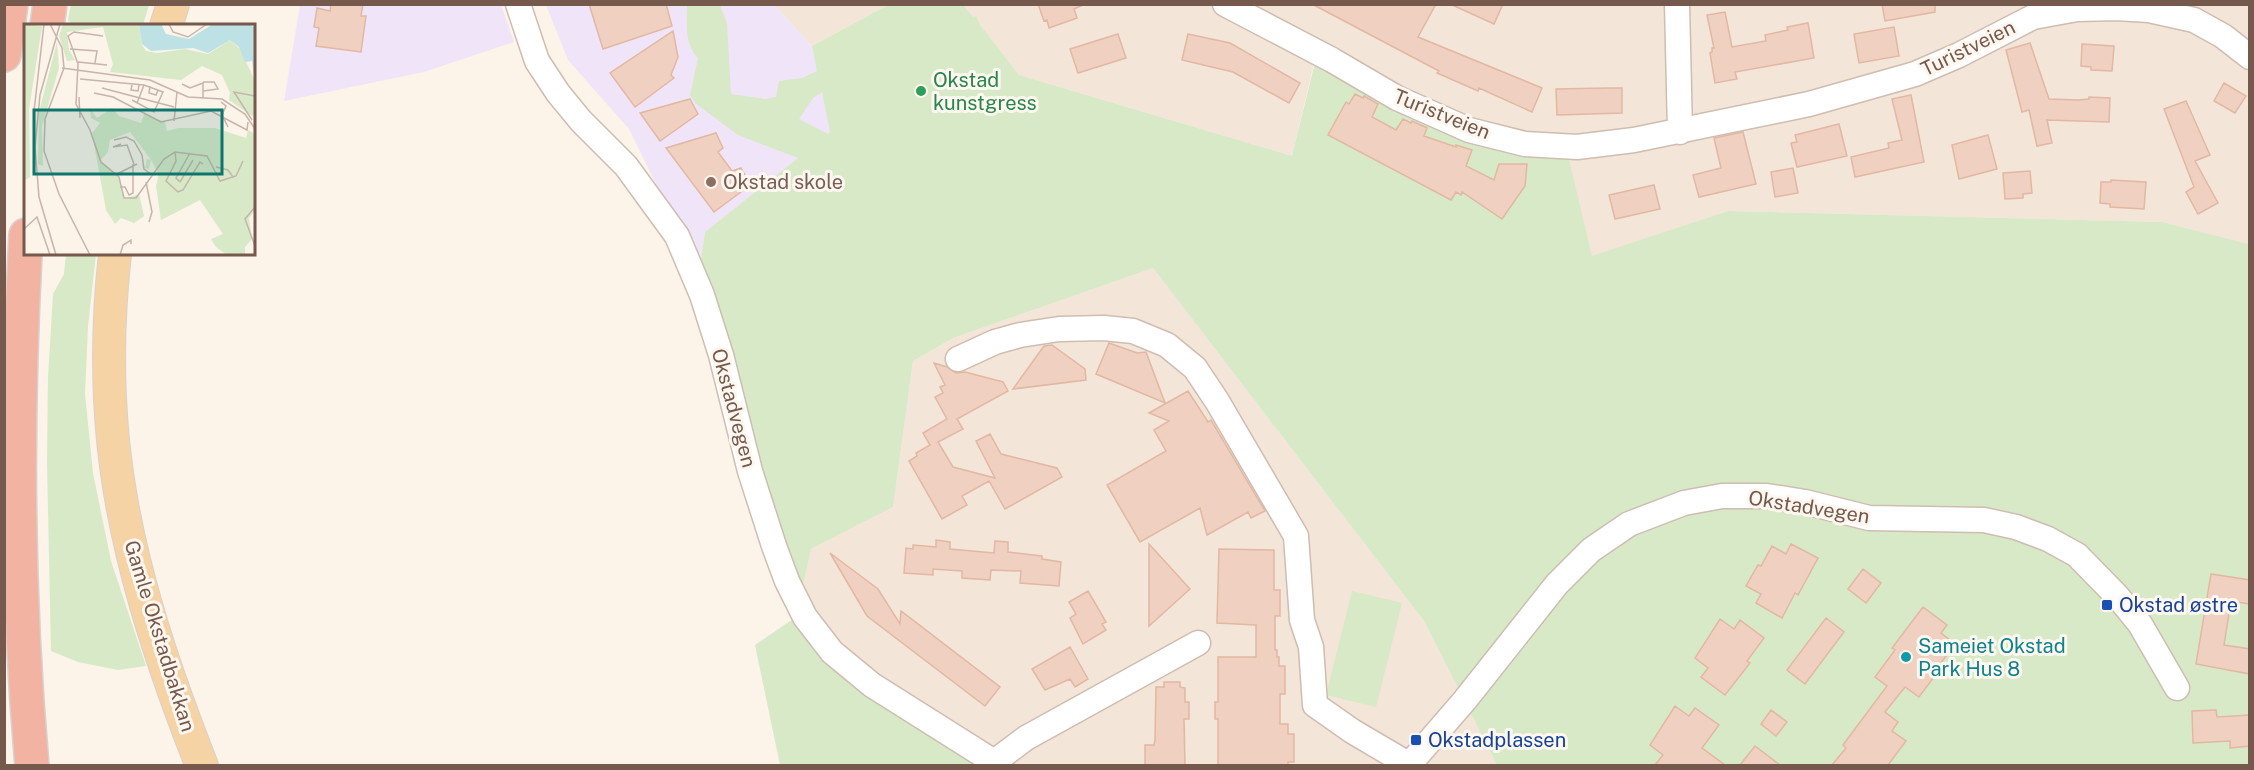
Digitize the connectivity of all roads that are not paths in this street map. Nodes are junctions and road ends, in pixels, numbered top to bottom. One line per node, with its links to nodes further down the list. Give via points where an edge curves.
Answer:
1 (50, 4): 7 (highway)
2 (173, 4): 8 (main road)
3 (518, 4): 17 (street, Okstadvegen, via 537,61 558,93 627,166 677,236 721,355 750,471 774,546 805,617 832,652 872,685)
4 (1225, 4): 11 (street, Turistveien, via 1397,98 1469,130 1525,144 1577,147)
5 (1677, 4): 11 (street)
6 (10, 8): 9 (highway)
7 (47, 24)
8 (167, 24)
9 (4, 54)
10 (2250, 57): 11 (street, Turistveien, via 2194,20 2167,13 2116,8 2058,11 2033,17 1915,74 1809,104)
11 (1680, 132)
12 (25, 255): 18 (highway, via 18,525)
13 (115, 255): 19 (main road, Gamle Okstadbakkan, via 109,343 119,487 141,588)
14 (958, 359): 20 (street, via 1020,335 1059,328 1104,328 1133,331 1167,345 1195,368 1296,536 1302,620 1311,647 1315,705)
15 (1198, 643): 17 (street, via 1026,738)
16 (2177, 688): 20 (street, Okstadvegen, via 2140,624 2118,597 2077,555 2048,539 1984,520 1869,518 1767,496 1722,496 1684,503 1629,524 1591,550 1557,584)
17 (995, 764)
18 (32, 765)
19 (202, 765)
20 (1408, 765)

